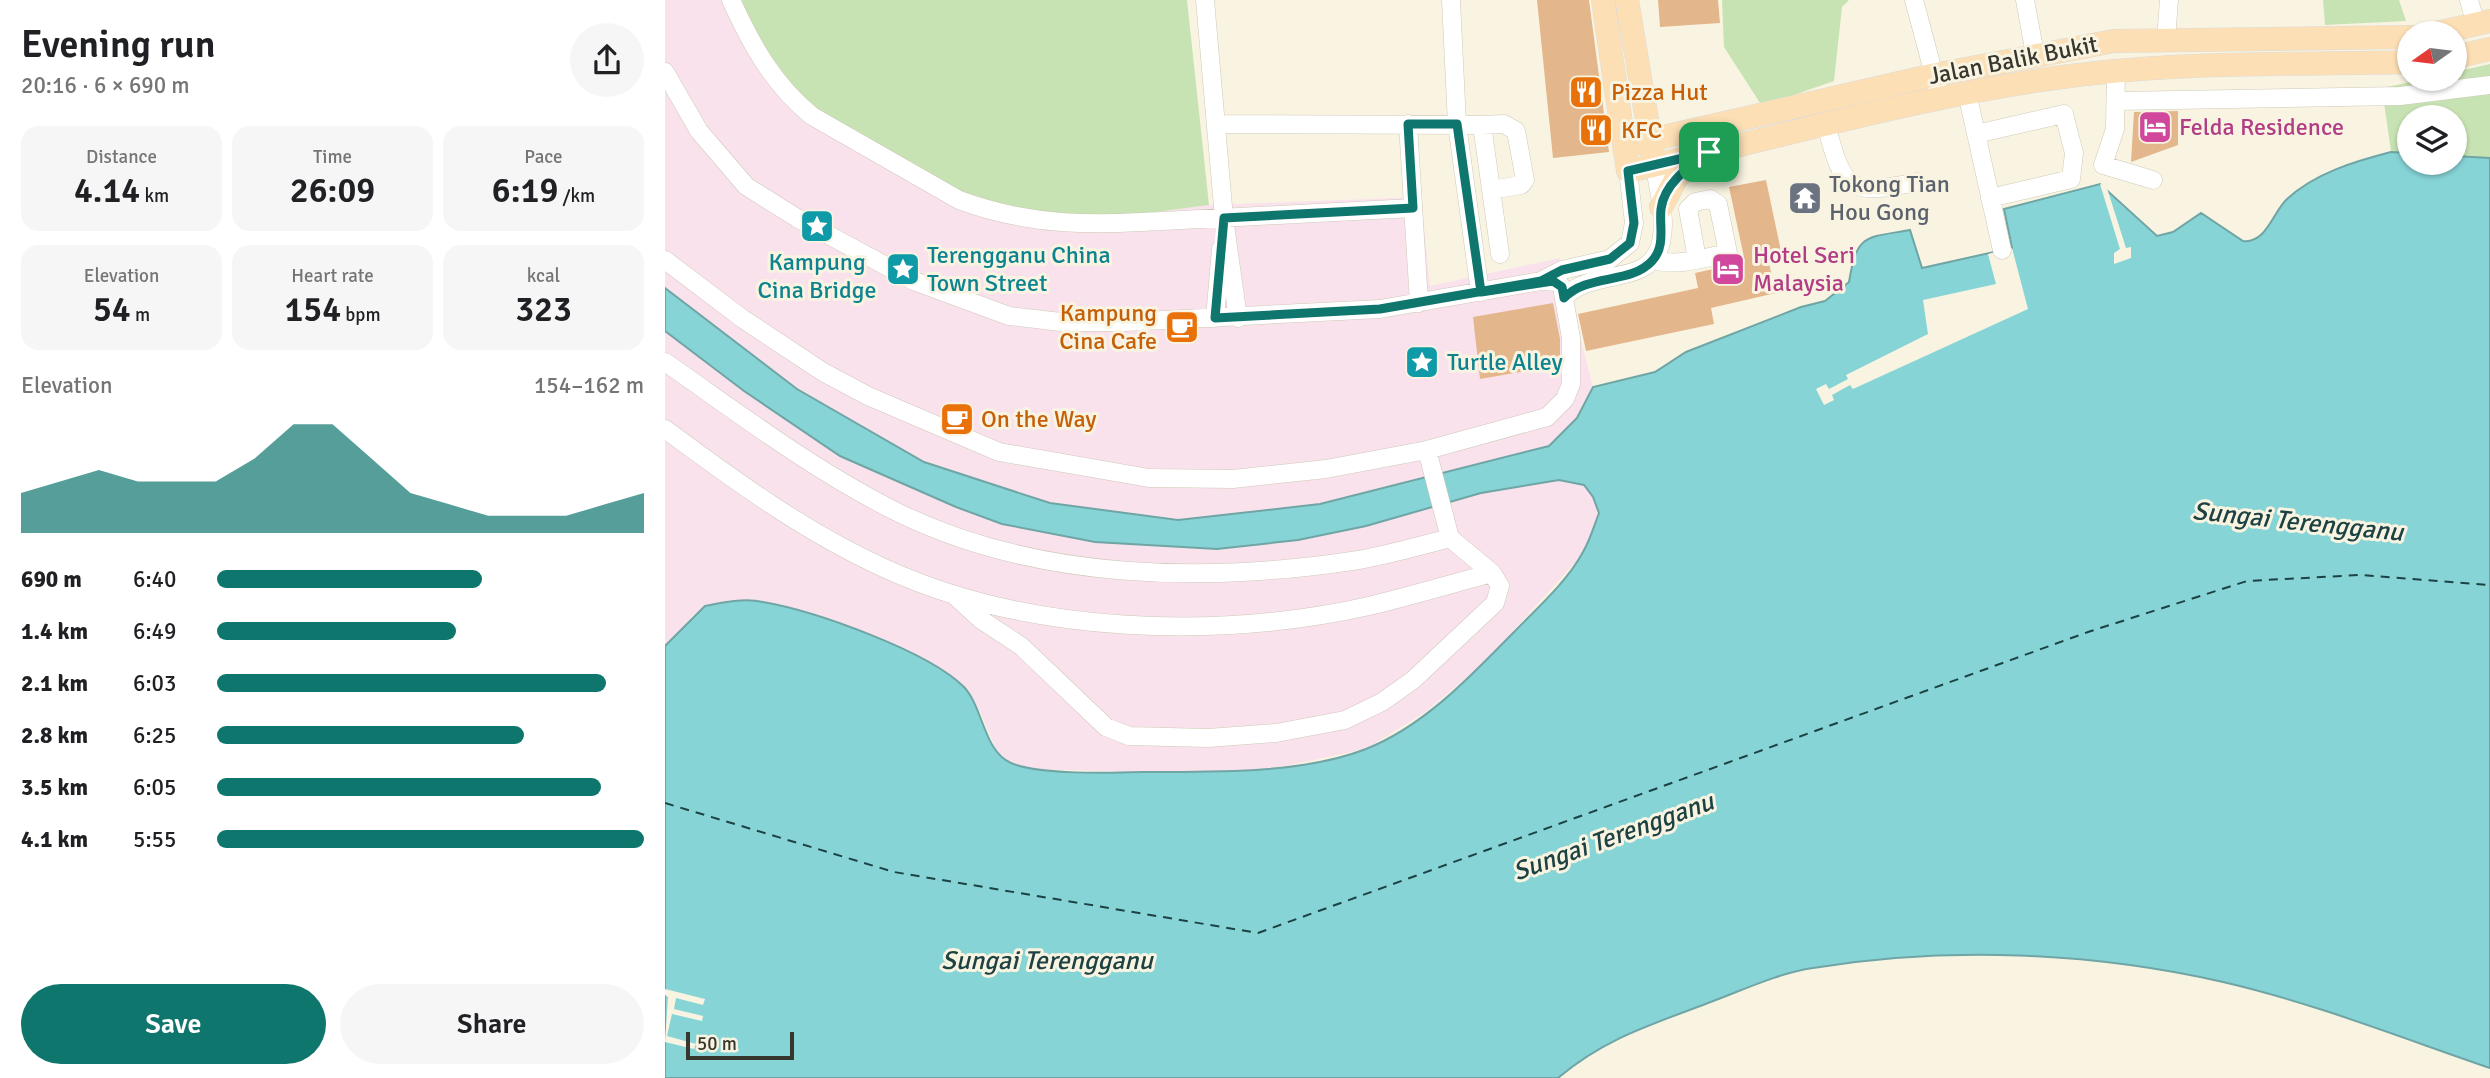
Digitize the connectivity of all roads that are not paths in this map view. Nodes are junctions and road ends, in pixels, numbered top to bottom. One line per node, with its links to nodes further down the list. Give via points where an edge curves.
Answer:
1 (731, 0): 47 (street, via 752,45 791,99 831,128 959,200 1029,221 1066,225)
2 (1205, 0): 27 (street)
3 (1451, 0): 29 (street)
4 (1603, 0): 36 (main road)
5 (1627, 0): 22 (main road)
6 (1914, 0): 20 (street)
7 (2025, 0): 14 (street)
8 (2169, 0): 12 (street)
9 (2469, 0): 10 (street)
10 (2483, 23)
11 (2397, 37): 12 (main road, Jalan Balik Bukit)
12 (2166, 40): 14 (main road, Jalan Balik Bukit, via 2114,41)
13 (2490, 49): 15 (main road)
14 (2035, 54): 20 (main road, Jalan Balik Bukit)
15 (2467, 54)
16 (2397, 62): 17 (main road, Jalan Balik Bukit)
17 (2150, 68): 18 (main road, Jalan Balik Bukit); 26 (street)
18 (2116, 70): 23 (main road, Jalan Balik Bukit); 25 (street)
19 (665, 72): 57 (street, via 699,131 746,186 914,281 1009,316 1061,323)
20 (1934, 75): 24 (street); 32 (main road, Jalan Balik Bukit)
21 (2490, 85): 26 (street, via 2400,96)
22 (1642, 93): 32 (main road, via 1649,105 1671,121); 34 (main road)
23 (1967, 93): 24 (main road, Jalan Balik Bukit); 33 (street)
24 (1940, 99): 30 (main road, Jalan Balik Bukit)
25 (2118, 101): 26 (street); 41 (street, via 2103,165)
26 (2150, 101)
27 (1217, 124): 28 (street); 47 (street)
28 (1408, 124): 29 (street); 46 (street)
29 (1457, 124): 31 (street); 37 (street)
30 (1826, 124): 38 (main road, Jalan Balik Bukit); 42 (street, via 1836,164 1854,185 1877,191)
31 (1482, 125): 35 (street); 43 (street, via 1504,124 1515,131 1525,180 1521,185)
32 (1696, 130): 34 (main road, Jalan Balik Bukit)
33 (1976, 134): 44 (street); 44 (street, via 2064,114 2074,153 2071,179)
34 (1650, 141): 36 (main road, Jalan Balik Bukit); 39 (main road)
35 (1485, 146): 37 (street); 43 (street)
36 (1624, 146): 40 (main road)
37 (1460, 151): 54 (street)
38 (1709, 152): 39 (main road, Jalan Balik Bukit); 45 (main road, via 1678,177)
39 (1654, 165): 40 (main road, Jalan Balik Bukit); 45 (street)
40 (1628, 171): 53 (street, via 1634,223 1630,243 1610,259 1562,270)
41 (2153, 180)
42 (1917, 182)
43 (1491, 190): 49 (street)
44 (1990, 198): 48 (street)
45 (1661, 207): 52 (street, via 1660,247)
46 (1413, 208): 47 (street); 56 (street)
47 (1224, 218): 57 (street); 58 (street)
48 (2002, 250)
49 (1500, 254)
50 (1697, 259): 52 (street, via 1669,264)
51 (665, 260): 61 (street, via 823,372 999,452 1149,478 1233,478 1326,469)
52 (1654, 260): 55 (street, via 1633,272 1581,284)
53 (1541, 281): 54 (street); 55 (street, via 1558,282)
54 (1481, 292): 56 (street)
55 (1564, 298): 61 (street, via 1571,338 1571,384 1565,400 1547,417)
56 (1419, 303): 58 (street)
57 (1215, 318): 58 (street)
58 (1238, 318)
59 (665, 362): 62 (street, via 824,470 901,514 971,543 1035,559 1119,570 1283,569 1355,561)
60 (665, 429): 64 (street, via 801,524 885,568)
61 (1427, 450): 62 (street)
62 (1450, 538): 63 (street)
63 (1492, 573): 64 (street, via 1368,606 1288,619 1200,625 1118,624 1027,612); 64 (street, via 1500,586 1495,603 1383,702 1345,720 1276,733 1208,738 1129,736 1106,727 1021,646 980,620)
64 (953, 594)

